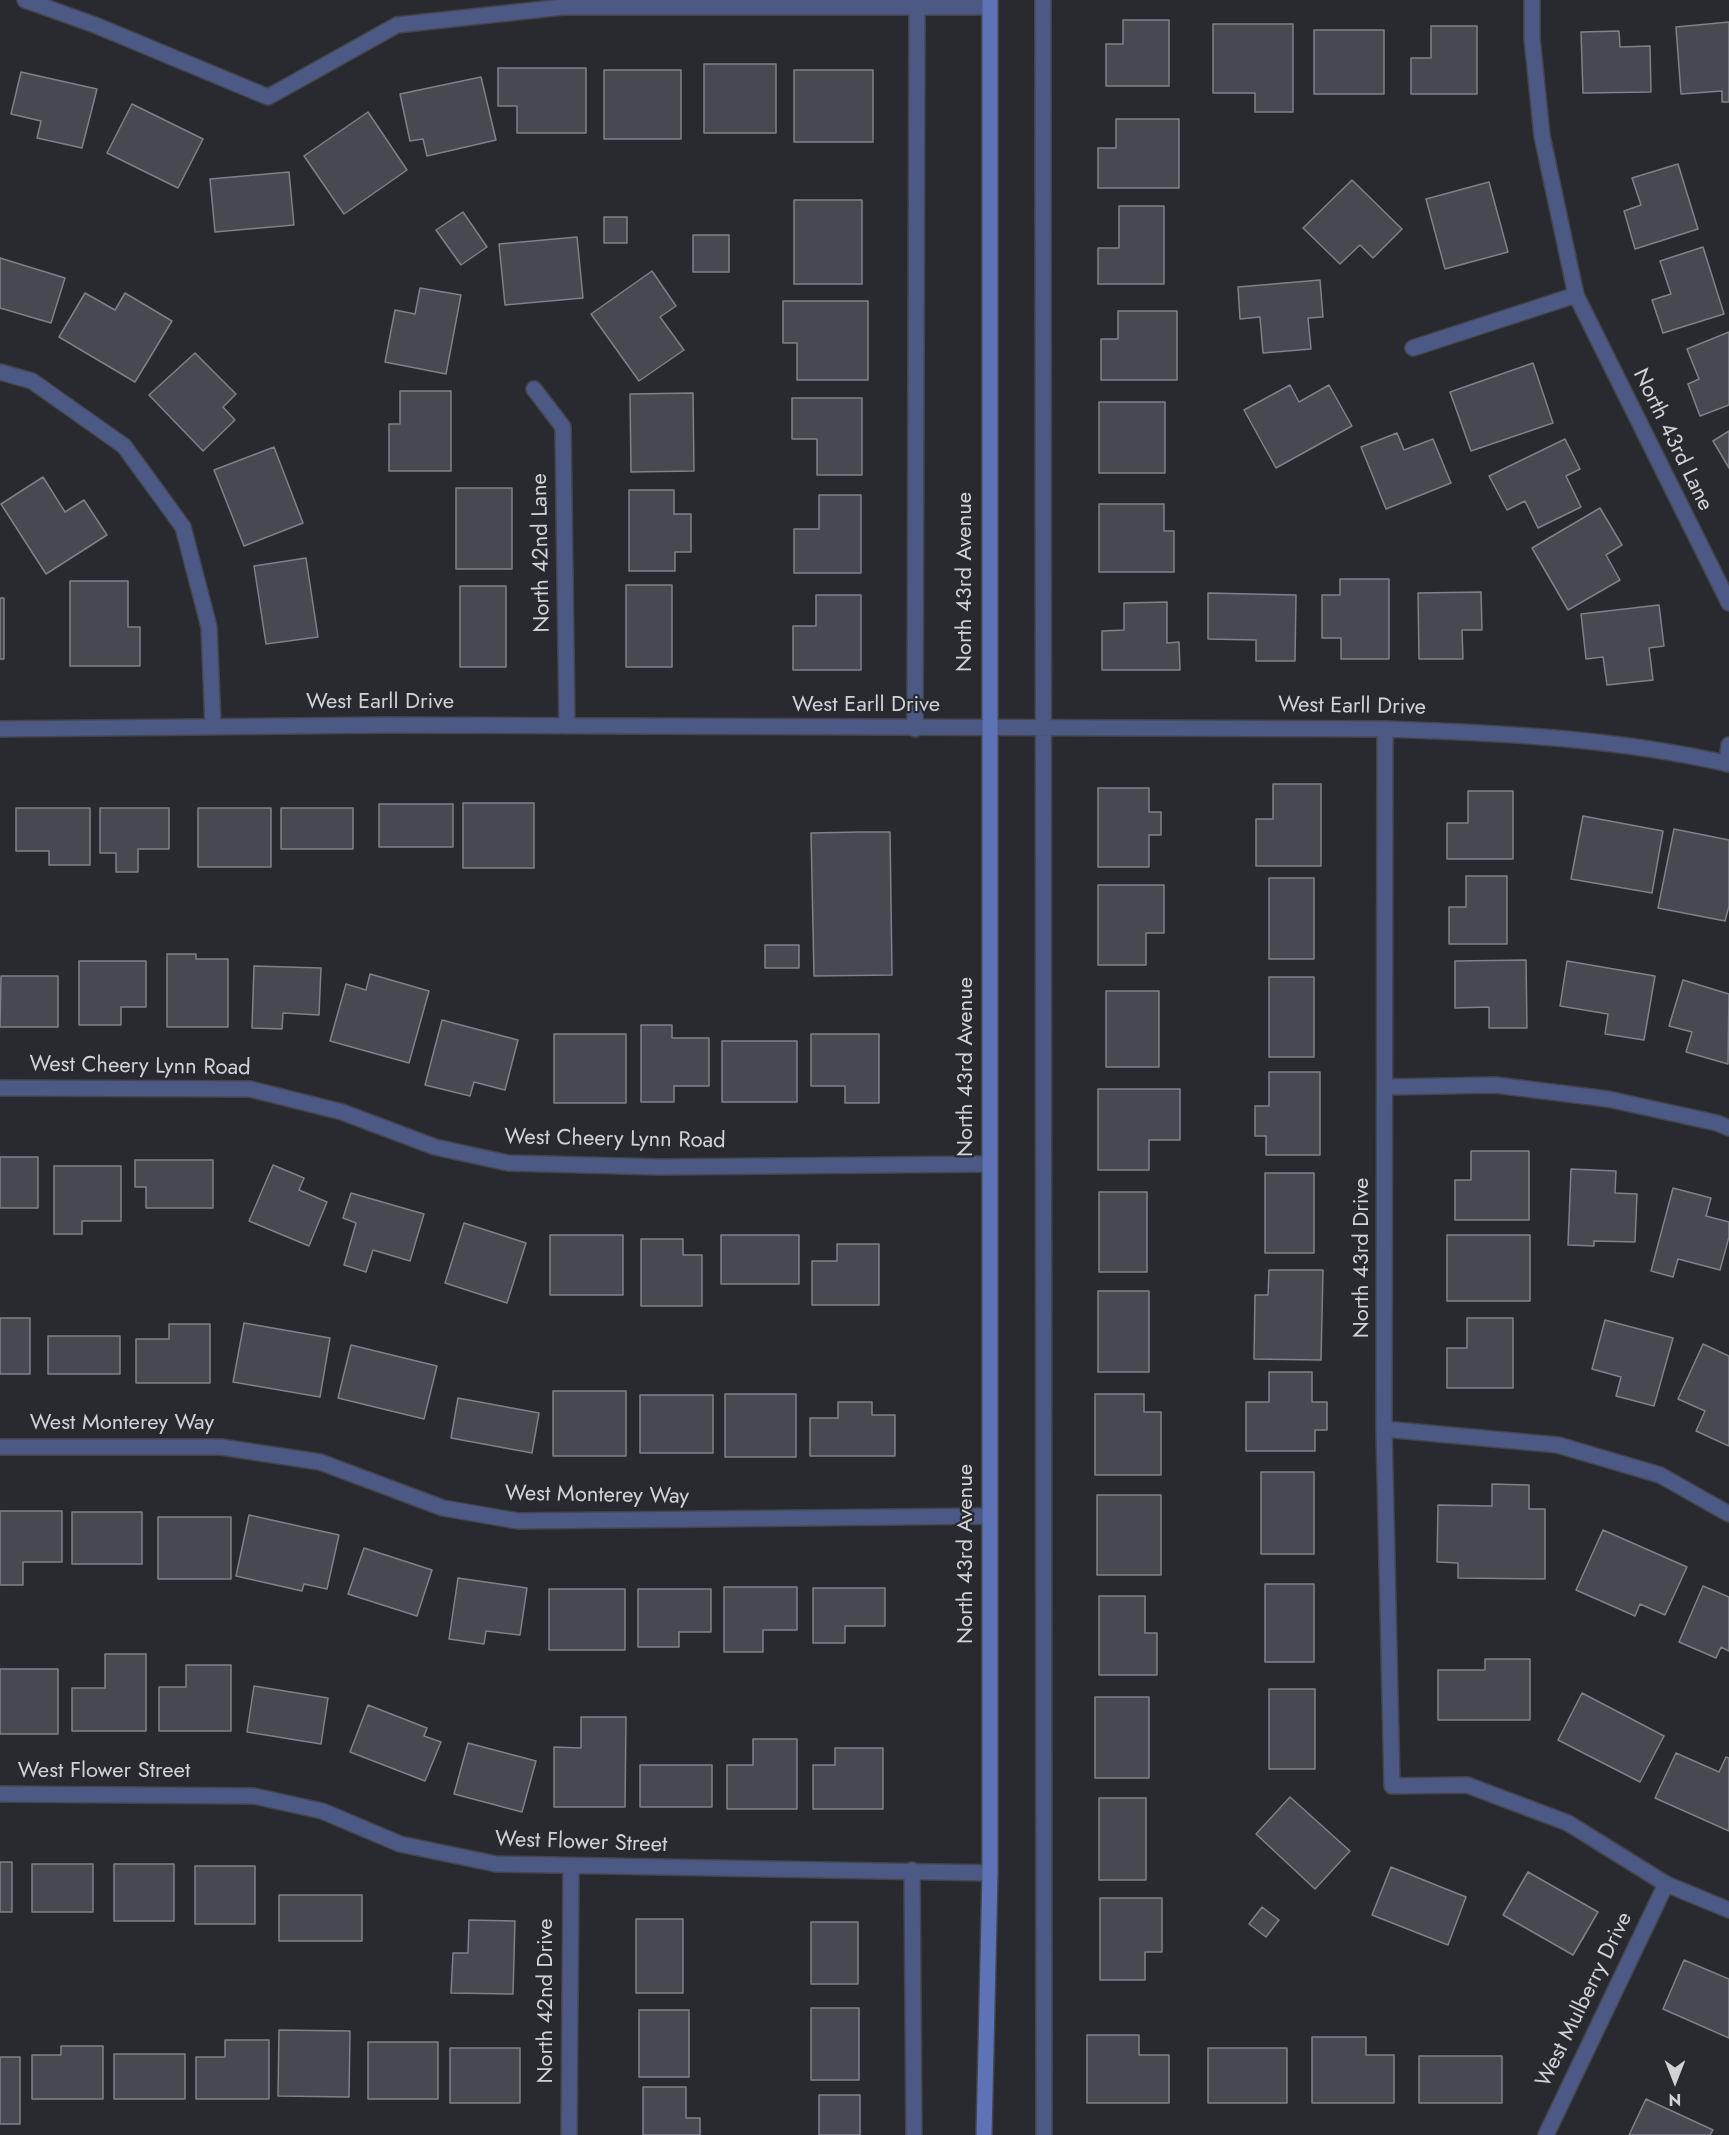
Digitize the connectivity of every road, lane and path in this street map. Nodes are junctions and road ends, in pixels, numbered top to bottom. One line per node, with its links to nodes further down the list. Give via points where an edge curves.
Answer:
1 (25, 0): 4 (street, via 268,98 397,25 563,7)
2 (1043, 0): 13 (street)
3 (1532, 0): 6 (street, North 43rd Lane, via 1542,136)
4 (917, 2): 5 (street); 15 (street)
5 (990, 3): 16 (main road, North 43rd Avenue)
6 (1576, 295): 7 (street); 10 (street, North 43rd Lane)
7 (1413, 348)
8 (0, 372): 11 (street, via 32,381 124,446 183,527 209,627)
9 (534, 389): 12 (street, North 42nd Lane, via 563,427)
10 (1729, 603)
11 (213, 726): 12 (street, West Earll Drive); 14 (street, West Earll Drive)
12 (567, 726): 15 (street, West Earll Drive)
13 (1043, 728): 16 (street, West Earll Drive); 17 (street, West Earll Drive); 37 (street)
14 (0, 729)
15 (915, 729): 16 (street, West Earll Drive)
16 (988, 729): 23 (main road, North 43rd Avenue)
17 (1385, 729): 19 (street, West Earll Drive, via 1587,739); 20 (street, North 43rd Drive)
18 (1729, 745): 19 (street)
19 (1728, 764)
20 (1387, 1087): 22 (street, via 1495,1085 1608,1099); 24 (street, North 43rd Drive)
21 (0, 1088): 23 (street, West Cheery Lynn Road, via 250,1089 342,1112 435,1147 508,1163 660,1167)
22 (1729, 1128)
23 (988, 1164): 27 (main road, North 43rd Avenue)
24 (1384, 1429): 26 (street, via 1558,1445 1660,1475); 32 (street, North 43rd Drive, via 1392,1786 1467,1785 1568,1823)
25 (0, 1447): 27 (street, West Monterey Way, via 221,1447 320,1462 443,1509 518,1521)
26 (1729, 1514)
27 (989, 1516): 31 (main road, North 43rd Avenue)
28 (0, 1794): 29 (street, West Flower Street, via 254,1796 322,1811 400,1844 496,1864)
29 (571, 1867): 30 (street, West Flower Street); 34 (street, North 42nd Drive)
30 (912, 1870): 31 (street, West Flower Street); 35 (street)
31 (990, 1873): 36 (main road, North 43rd Avenue)
32 (1666, 1884): 33 (street); 38 (street, West Mulberry Drive)
33 (1729, 1911)
34 (569, 2135)
35 (914, 2135)
36 (984, 2135)
37 (1044, 2135)
38 (1546, 2135)

